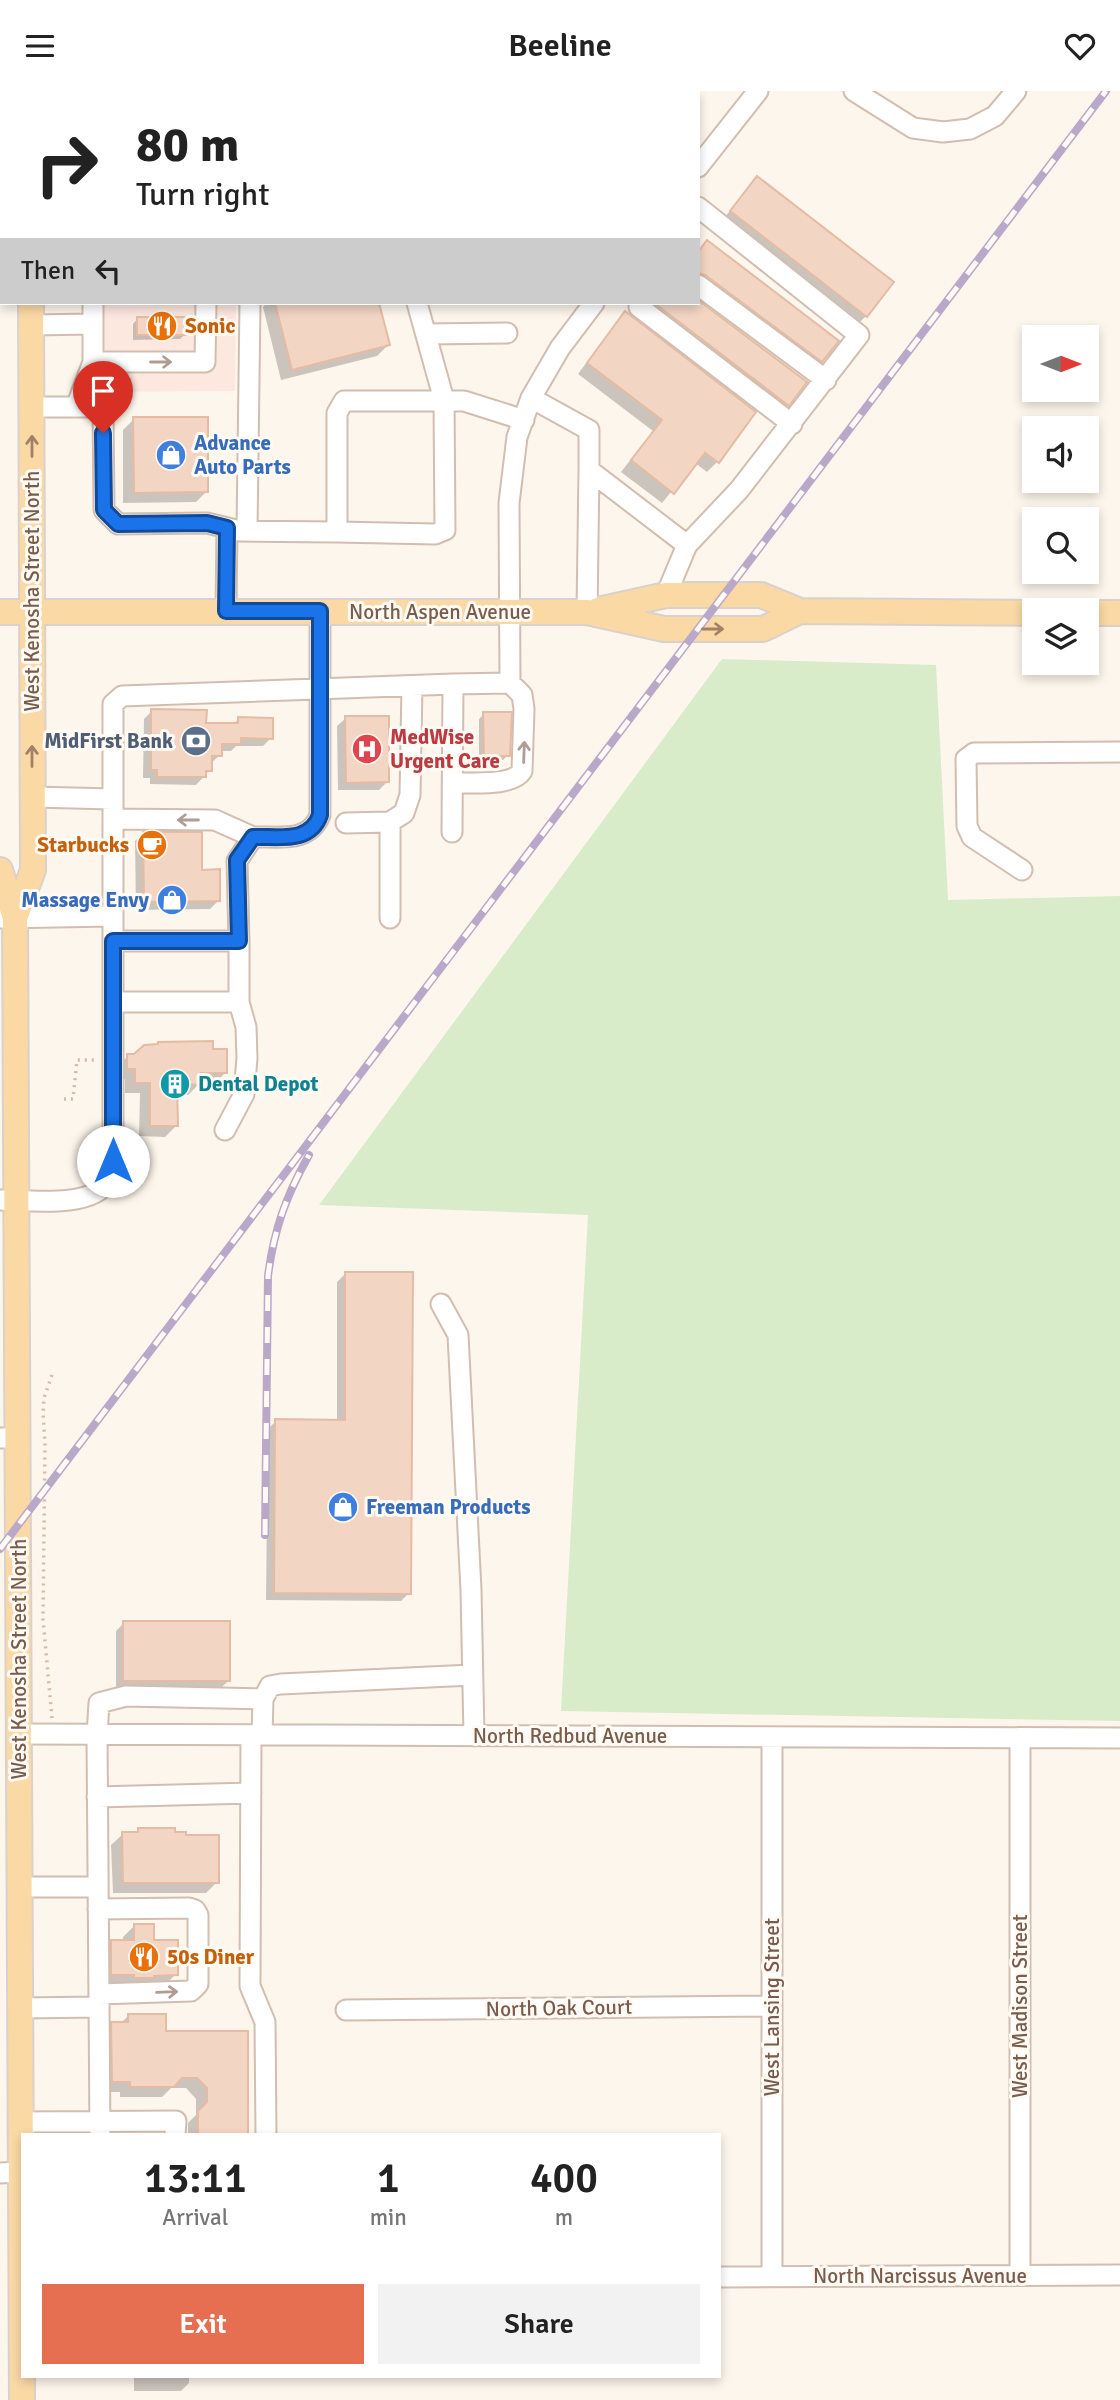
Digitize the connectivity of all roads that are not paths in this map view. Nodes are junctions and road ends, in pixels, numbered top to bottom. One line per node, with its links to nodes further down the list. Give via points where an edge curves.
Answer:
1 (758, 91): 4 (street)
2 (854, 91): 3 (street, via 913,128 943,132 970,129 995,116)
3 (1016, 91)
4 (700, 164)
5 (702, 217): 18 (street, via 859,335)
6 (700, 286): 18 (street)
7 (93, 305): 14 (street)
8 (206, 305): 17 (street, one-way to 8, via 205,362)
9 (250, 305): 27 (street)
10 (418, 305): 16 (street)
11 (592, 305): 19 (street)
12 (640, 305): 24 (street)
13 (31, 314): 14 (street); 21 (main road, West Kenosha Street North)
14 (93, 324): 17 (street)
15 (507, 333): 16 (street)
16 (426, 334): 20 (street)
17 (93, 362): 22 (street)
18 (826, 380): 24 (street)
19 (531, 398): 23 (street); 25 (street, via 589,430)
20 (444, 400): 23 (street, via 464,401); 28 (street, via 344,401 337,413); 28 (street, via 444,530 435,534)
21 (32, 407): 22 (street); 36 (main road, West Kenosha Street North, one-way to 21)
22 (76, 407): 26 (street, via 103,407 104,510 118,524 207,523)
23 (523, 419): 33 (street, via 509,503)
24 (792, 423): 29 (street, via 739,490)
25 (589, 470): 29 (street); 37 (street)
26 (227, 528): 27 (street); 31 (street)
27 (247, 531): 28 (street)
28 (337, 532)
29 (687, 545): 30 (street)
30 (666, 595): 34 (main road, North Aspen Avenue, via 761,595); 37 (main road, North Aspen Avenue)
31 (226, 611): 32 (main road, North Aspen Avenue); 36 (main road, North Aspen Avenue)
32 (320, 611): 33 (main road, North Aspen Avenue); 44 (street)
33 (510, 611): 37 (main road, North Aspen Avenue); 41 (street)
34 (800, 611): 37 (main road, North Aspen Avenue, one-way to 34, via 664,629 763,629); 38 (main road, North Aspen Avenue)
35 (0, 612): 36 (main road, North Aspen Avenue)
36 (32, 612): 47 (main road, West Kenosha Street North, one-way to 36)
37 (587, 612)
38 (1022, 613)
39 (1099, 613): 40 (main road)
40 (1120, 613)
41 (510, 683): 42 (street); 46 (street, one-way to 41, via 519,777 524,709 522,695)
42 (453, 684): 43 (street); 46 (street)
43 (412, 686): 44 (street); 50 (street, via 410,795 404,813)
44 (319, 688): 48 (street, via 122,696 113,704); 54 (street, via 320,815 316,825 299,836)
45 (1120, 752): 57 (street, via 974,753 966,759 967,826 972,837)
46 (453, 783): 53 (street)
47 (33, 797): 48 (street); 59 (main road, West Kenosha Street North, via 33,870)
48 (113, 799): 49 (street)
49 (113, 819): 52 (street, one-way to 49, via 215,820); 58 (street)
50 (390, 822): 51 (street); 60 (street)
51 (346, 823)
52 (227, 825): 54 (street); 55 (street)
53 (452, 832)
54 (253, 837): 55 (street)
55 (237, 860): 62 (street)
56 (0, 870): 59 (main road, West Kenosha Street North)
57 (1022, 870)
58 (113, 916): 59 (street); 61 (street)
59 (8, 918): 63 (main road, West Kenosha Street North)
60 (390, 918)
61 (113, 941): 62 (street); 64 (street)
62 (239, 941): 65 (street)
63 (8, 983): 67 (main road, West Kenosha Street North)
64 (113, 1002): 65 (street); 67 (street, via 113,1161 106,1183 94,1194 76,1200)
65 (239, 1002): 66 (street, via 246,1027 244,1094)
66 (225, 1130)
67 (8, 1200): 69 (main road, West Kenosha Street North)
68 (442, 1304): 70 (street, via 458,1335)
69 (9, 1438): 72 (main road, West Kenosha Street North)
70 (472, 1675): 71 (street, via 281,1684 270,1686); 75 (street)
71 (263, 1699): 73 (street, via 126,1696 99,1703); 74 (street)
72 (20, 1734): 73 (street, North Redbud Avenue); 81 (main road, West Kenosha Street North)
73 (97, 1735): 74 (street, North Redbud Avenue); 80 (street)
74 (256, 1735): 75 (street, North Redbud Avenue); 79 (street)
75 (474, 1736): 76 (street, North Redbud Avenue)
76 (772, 1737): 77 (street, North Redbud Avenue); 85 (street, West Lansing Street)
77 (1020, 1738): 78 (street, North Redbud Avenue); 94 (street, West Madison Street)
78 (1120, 1738)
79 (251, 1793): 80 (street); 91 (street, via 250,1986 265,2022)
80 (97, 1797): 82 (street)
81 (20, 1887): 82 (street); 86 (main road, West Kenosha Street North)
82 (98, 1887): 83 (street)
83 (98, 1909): 84 (street); 84 (street, one-way to 83, via 191,1991 198,1984 198,1915 189,1908)
84 (99, 2000): 86 (street); 89 (street)
85 (772, 2006): 87 (street, North Oak Court); 96 (street, West Lansing Street)
86 (21, 2008): 88 (main road, West Kenosha Street North)
87 (346, 2010)
88 (21, 2122): 89 (street); 92 (main road, West Kenosha Street North)
89 (100, 2128): 90 (street, via 176,2121)
90 (176, 2133)
91 (266, 2133)
92 (11, 2173): 93 (main road, West Kenosha Street North)
93 (21, 2270)
94 (1020, 2274): 95 (street, North Narcissus Avenue); 96 (street, North Narcissus Avenue)
95 (1120, 2275)
96 (772, 2276): 97 (street, North Narcissus Avenue)
97 (721, 2277)
98 (22, 2378): 99 (main road, West Kenosha Street North)
99 (22, 2400)

